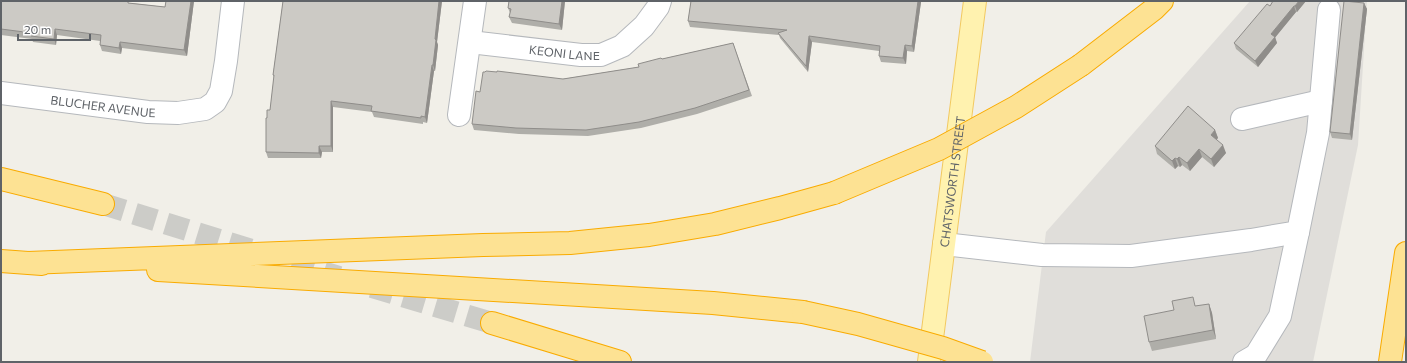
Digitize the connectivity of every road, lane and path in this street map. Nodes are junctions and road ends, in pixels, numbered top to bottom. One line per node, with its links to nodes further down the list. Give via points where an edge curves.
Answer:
1 (233, 1): 8 (street, BLUCHER AVENUE, via 221,91 215,102 205,109 178,113 148,112)
2 (475, 1): 7 (street)
3 (660, 1): 7 (street, KEONI LANE, via 644,26 622,46 601,55)
4 (975, 1): 15 (main road, CHATSWORTH STREET)
5 (1162, 1): 18 (highway, bridge, via 1081,64 1016,107 940,149 834,193 715,224 649,235 570,243)
6 (1329, 10): 9 (street)
7 (470, 42): 10 (street)
8 (1, 93)
9 (1321, 101): 11 (street); 14 (street, via 1318,133)
10 (459, 115)
11 (1242, 119)
12 (1, 179): 13 (highway)
13 (103, 204)
14 (1298, 232): 15 (street, via 1131,256 1042,255); 23 (street, via 1280,316 1256,355)
15 (944, 244): 21 (main road, CHATSWORTH STREET)
16 (1406, 253): 24 (highway)
17 (1, 261): 18 (highway)
18 (28, 263): 22 (highway, bridge, via 713,303 803,312 858,324)
19 (492, 323): 20 (highway)
20 (620, 362)
21 (929, 362)
22 (982, 362)
23 (1244, 362)
24 (1390, 362)

